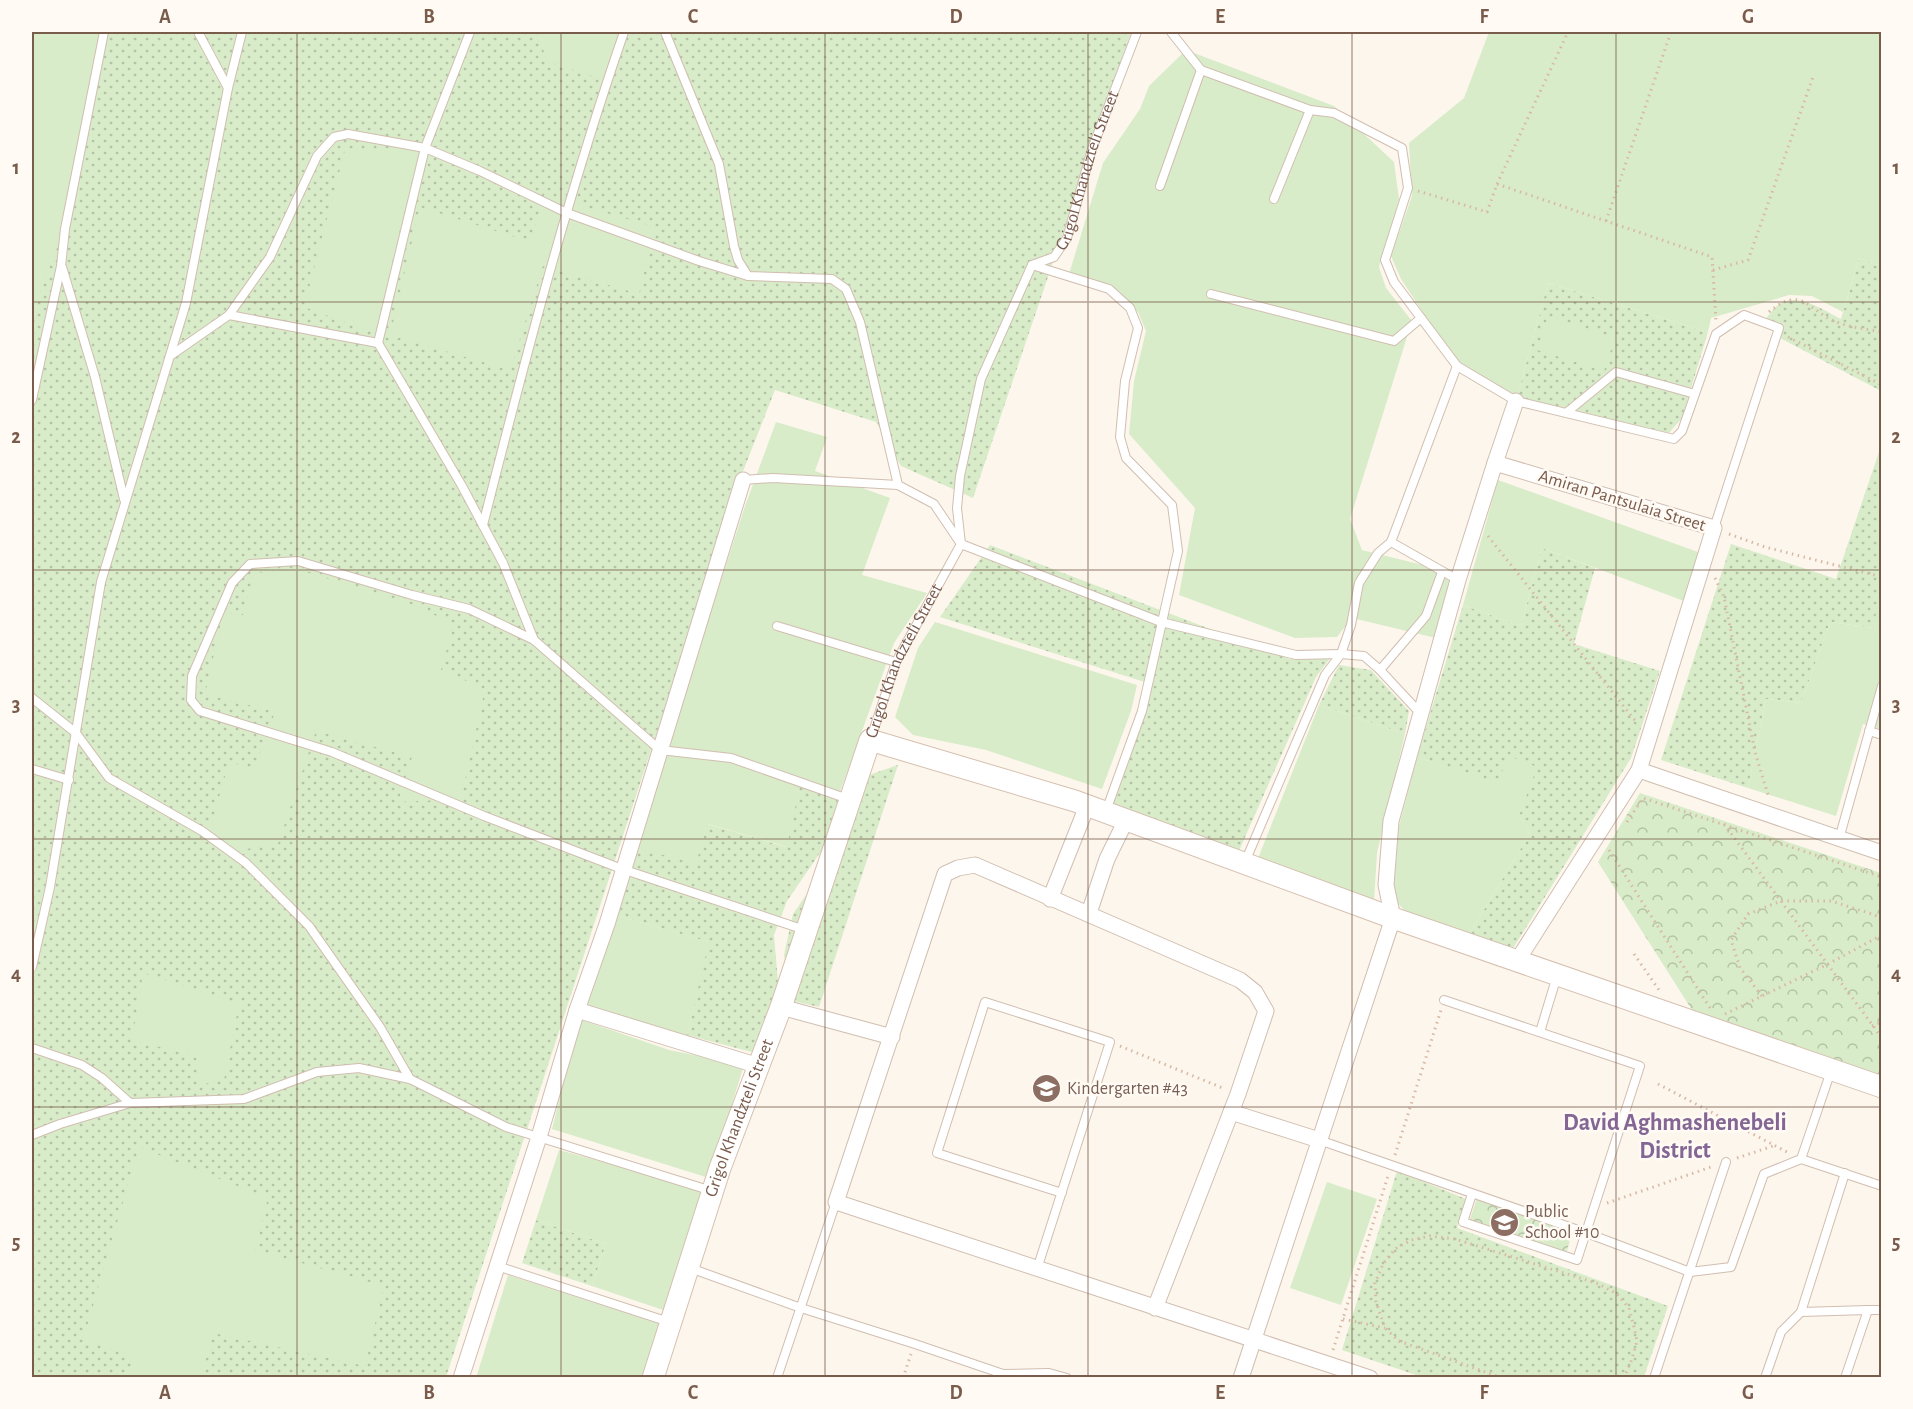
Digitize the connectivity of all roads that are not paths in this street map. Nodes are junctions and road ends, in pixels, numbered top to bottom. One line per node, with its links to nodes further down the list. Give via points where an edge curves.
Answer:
1 (104, 32): 16 (lane)
2 (198, 32): 10 (lane)
3 (242, 32): 10 (lane)
4 (470, 32): 12 (lane)
5 (624, 32): 15 (lane, via 592,123)
6 (665, 32): 18 (lane, via 719,164 734,246)
7 (1137, 32): 17 (lane, Grigol Khandzteli Street, via 1092,150 1067,238 1053,257)
8 (1171, 32): 9 (lane)
9 (1201, 70): 11 (lane); 13 (lane)
10 (228, 88): 23 (lane, via 186,303)
11 (1310, 110): 14 (lane); 21 (lane, via 1334,113 1402,148 1408,188 1385,260 1394,282)
12 (425, 148): 15 (lane); 20 (lane, via 348,134 334,137 317,156 270,257); 22 (lane)
13 (1160, 186)
14 (1274, 200)
15 (567, 213): 18 (lane); 33 (lane)
16 (61, 266): 26 (lane); 32 (lane, via 95,377)
17 (1032, 266): 36 (lane, Grigol Khandzteli Street, via 981,379 960,476 957,508); 39 (lane, via 1109,289 1130,308 1138,328 1125,381 1120,437 1126,459 1172,505 1178,551)
18 (748, 276): 31 (lane, via 832,279 846,289 860,322)
19 (1210, 294): 21 (lane, via 1394,341)
20 (229, 315): 22 (lane); 23 (lane)
21 (1420, 318): 24 (lane)
22 (378, 343): 33 (lane)
23 (170, 356): 32 (lane)
24 (1457, 366): 27 (lane); 35 (lane)
25 (1695, 394): 28 (lane, via 1616,372); 28 (lane, via 1682,431 1674,439); 34 (lane, via 1716,334 1744,315 1779,328)
26 (32, 400)
27 (1516, 401): 28 (lane); 29 (street)
28 (1566, 413)
29 (1495, 463): 34 (street, Amiran Pantsulaia Street); 38 (street)
30 (743, 480): 31 (lane); 52 (street)
31 (898, 485): 36 (lane, via 934,504)
32 (124, 503): 49 (lane, via 101,582)
33 (483, 525): 41 (lane)
34 (1713, 528): 54 (street, Amiran Pantsulaia Street)
35 (1391, 542): 37 (lane); 42 (lane, via 1378,553 1359,584)
36 (961, 544): 39 (lane); 43 (lane, Grigol Khandzteli Street)
37 (1442, 572): 38 (lane); 44 (lane, via 1426,616)
38 (1458, 580): 47 (street)
39 (1161, 622): 42 (lane, via 1296,655); 57 (lane, via 1142,711)
40 (777, 626): 43 (lane)
41 (534, 639): 52 (lane); 62 (lane, via 469,609 298,561 250,564 232,583 192,676 191,700 200,711 332,752)
42 (1341, 654): 44 (lane, via 1364,656); 61 (lane, via 1325,675)
43 (896, 662): 51 (lane, Grigol Khandzteli Street)
44 (1380, 670): 47 (lane)
45 (1881, 686): 48 (lane)
46 (32, 698): 49 (lane)
47 (1420, 713): 65 (street, via 1391,821 1386,885)
48 (1869, 731): 50 (lane); 59 (lane)
49 (76, 733): 55 (lane); 78 (lane, via 109,778 202,831 246,863 309,926 380,1027)
50 (1881, 735)
51 (870, 740): 56 (street, Grigol Khandzteli Street); 57 (street)
52 (660, 750): 56 (lane, via 732,758); 62 (street)
53 (32, 769): 55 (lane)
54 (1639, 770): 59 (street); 67 (street, Amiran Pantsulaia Street)
55 (69, 780): 68 (lane)
56 (850, 799): 66 (street, Grigol Khandzteli Street)
57 (1096, 809): 58 (street); 63 (street)
58 (1126, 820): 61 (street); 64 (street, via 1107,859)
59 (1839, 838): 60 (street)
60 (1881, 853)
61 (1244, 863): 65 (street)
62 (622, 869): 66 (lane); 72 (street)
63 (1050, 898): 64 (street); 74 (street, via 975,865 945,874)
64 (1089, 913): 81 (street, via 1240,980 1255,992 1266,1011)
65 (1393, 918): 67 (street); 84 (street)
66 (806, 930): 71 (street, Grigol Khandzteli Street)
67 (1517, 961): 69 (street)
68 (32, 967)
69 (1558, 975): 73 (lane); 77 (street)
70 (1444, 1000): 73 (lane)
71 (781, 1007): 74 (street); 76 (street, Grigol Khandzteli Street)
72 (577, 1010): 76 (street); 83 (street)
73 (1540, 1032): 93 (lane, via 1640,1066)
74 (892, 1037): 92 (street)
75 (32, 1048): 80 (lane, via 82,1065)
76 (759, 1066): 89 (street, Grigol Khandzteli Street)
77 (1831, 1069): 79 (street); 85 (lane)
78 (410, 1079): 80 (lane, via 359,1068 316,1072 244,1098); 83 (lane, via 506,1128)
79 (1881, 1087)
80 (130, 1102): 82 (lane)
81 (1231, 1112): 84 (street); 99 (street)
82 (32, 1135)
83 (539, 1137): 89 (lane); 94 (street)
84 (1319, 1140): 91 (lane); 104 (street)
85 (1801, 1159): 87 (lane); 97 (lane, via 1764,1174 1731,1267)
86 (1726, 1162): 97 (lane)
87 (1845, 1173): 88 (lane); 102 (lane)
88 (1881, 1186)
89 (713, 1191): 95 (street, Grigol Khandzteli Street)
90 (1062, 1193): 90 (lane, via 1110,1042 985,1002 938,1152); 96 (lane)
91 (1472, 1194): 93 (lane); 93 (lane, via 1463,1222 1577,1260)
92 (836, 1202): 96 (street); 98 (lane)
93 (1584, 1232): 97 (lane)
94 (496, 1266): 103 (lane); 106 (street)
95 (688, 1267): 98 (lane); 103 (street, Grigol Khandzteli Street)
96 (1037, 1269): 99 (street)
97 (1690, 1272): 112 (lane)
98 (801, 1308): 105 (lane); 108 (lane)
99 (1155, 1308): 104 (street)
100 (1868, 1310): 101 (lane); 102 (lane); 114 (lane)
101 (1881, 1310)
102 (1801, 1312): 113 (lane, via 1781,1332)
103 (671, 1323): 107 (street, Grigol Khandzteli Street)
104 (1253, 1340): 110 (street); 111 (street)
105 (1002, 1376): 109 (lane, via 1049,1373)
106 (461, 1377)
107 (653, 1377)
108 (777, 1377)
109 (1067, 1377)
110 (1241, 1377)
111 (1370, 1377)
112 (1654, 1377)
113 (1765, 1377)
114 (1845, 1377)

